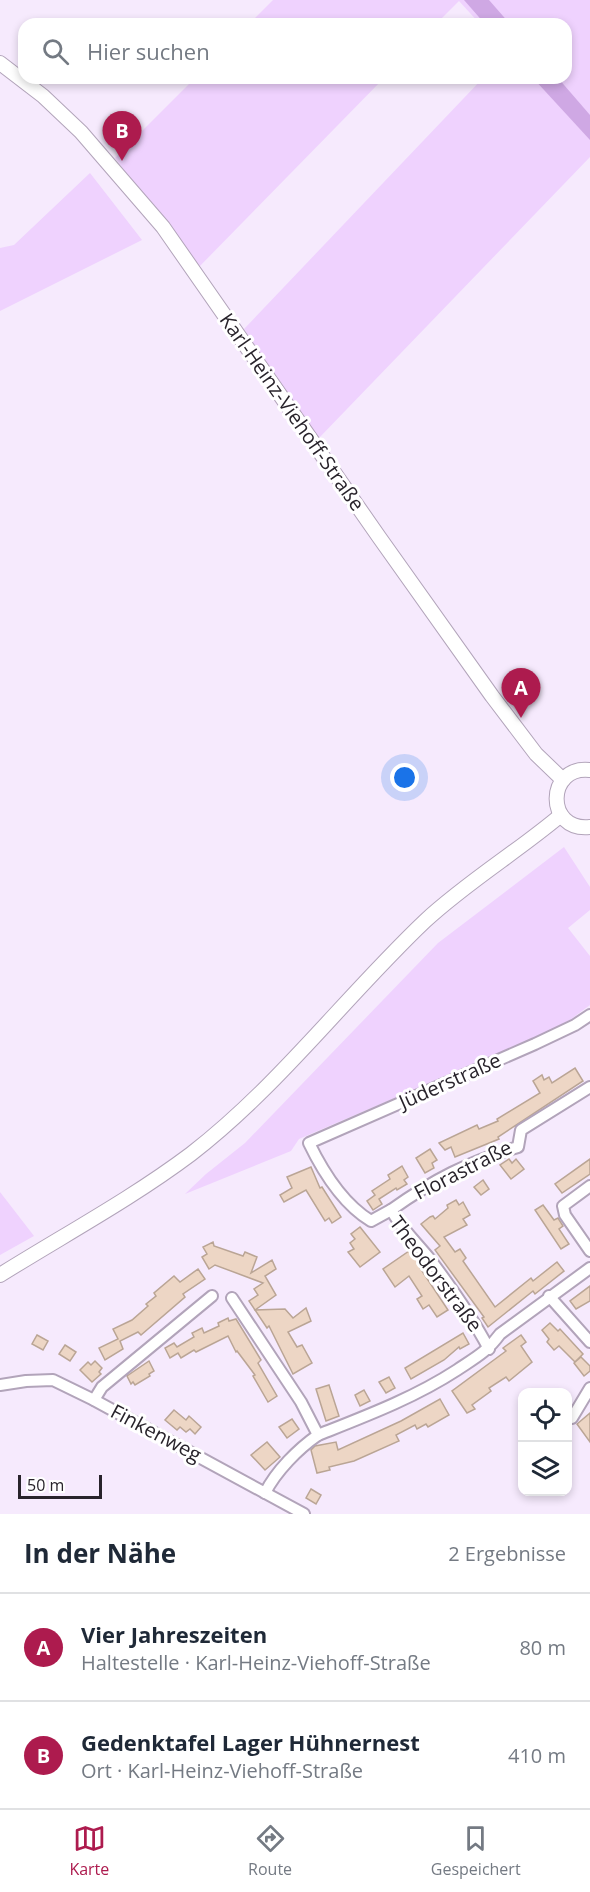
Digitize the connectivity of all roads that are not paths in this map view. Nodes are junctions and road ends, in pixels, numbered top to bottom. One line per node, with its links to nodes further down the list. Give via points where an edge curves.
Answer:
1 (0, 63): 2 (street, Karl-Heinz-Viehoff-Straße)
2 (18, 77)
3 (27, 84): 5 (street, Karl-Heinz-Viehoff-Straße, via 81,132 163,226 492,696 536,754)
4 (590, 770): 5 (street, via 578,770)
5 (563, 780): 6 (street, via 556,797)
6 (561, 815): 7 (street, via 575,826); 15 (street, via 427,919 258,1097 192,1153 129,1197)
7 (590, 827)
8 (590, 1015): 10 (street, Jüderstraße, via 535,1044)
9 (590, 1087): 12 (street, Florastraße, via 521,1130 518,1147 459,1168)
10 (309, 1143): 12 (street, Theodorstraße, via 334,1185 362,1215 371,1221)
11 (590, 1186): 13 (street, via 562,1206)
12 (391, 1210): 20 (street, Theodorstraße, via 475,1322)
13 (590, 1251)
14 (590, 1268): 17 (street)
15 (0, 1275)
16 (212, 1296): 23 (street, via 102,1387)
17 (549, 1296): 19 (street); 20 (street, via 500,1334)
18 (232, 1298): 25 (street, via 301,1402)
19 (590, 1342)
20 (489, 1349): 25 (street, via 433,1386)
21 (0, 1385): 23 (street, Finkenweg, via 53,1380)
22 (590, 1388): 24 (street)
23 (94, 1400): 26 (street, Finkenweg)
24 (572, 1418)
25 (318, 1435): 26 (street, via 272,1479)
26 (265, 1493): 27 (street, Finkenweg)
27 (304, 1514)

